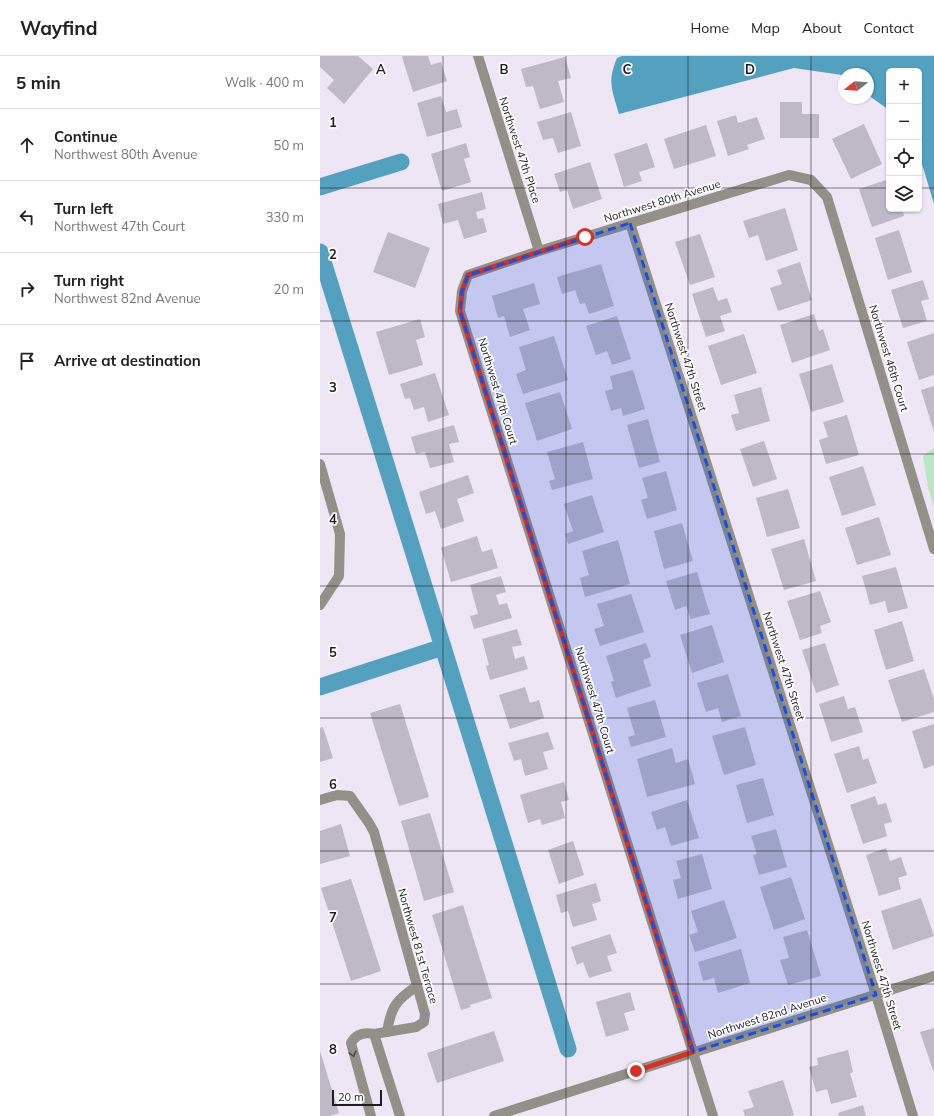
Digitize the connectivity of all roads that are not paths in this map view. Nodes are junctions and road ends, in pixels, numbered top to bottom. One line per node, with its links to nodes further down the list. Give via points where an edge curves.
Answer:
1 (478, 56): 4 (street, Northwest 47th Place)
2 (811, 180): 3 (street, Northwest 80th Avenue, via 788,174); 7 (street, Northwest 46th Court, via 827,196)
3 (630, 223): 4 (street, Northwest 80th Avenue); 12 (street, Northwest 47th Street)
4 (539, 251): 5 (street, Northwest 80th Avenue, via 468,275)
5 (462, 291): 15 (street, Northwest 47th Court, via 460,311)
6 (320, 464): 8 (street, via 340,534 339,576)
7 (934, 549)
8 (320, 605)
9 (320, 800): 11 (street, Northwest 81st Terrace, via 337,795 350,796 369,822)
10 (934, 976): 12 (street, Northwest 82nd Avenue)
11 (417, 986): 13 (street, via 404,994 393,1009); 13 (street, Northwest 81st Terrace, via 425,1014 424,1022 416,1027)
12 (876, 995): 15 (street, Northwest 82nd Avenue); 21 (street, Northwest 47th Street)
13 (387, 1032): 14 (street, Northwest 81st Terrace)
14 (374, 1034): 17 (street, Northwest 81st Terrace, one-way to 17, via 368,1032 359,1035 351,1043); 18 (street)
15 (693, 1052): 16 (street, Northwest 82nd Avenue); 20 (street, Northwest 47th Court)
16 (508, 1114): 19 (street, Northwest 82nd Avenue)
17 (371, 1116)
18 (400, 1116)
19 (494, 1116)
20 (713, 1116)
21 (913, 1116)

